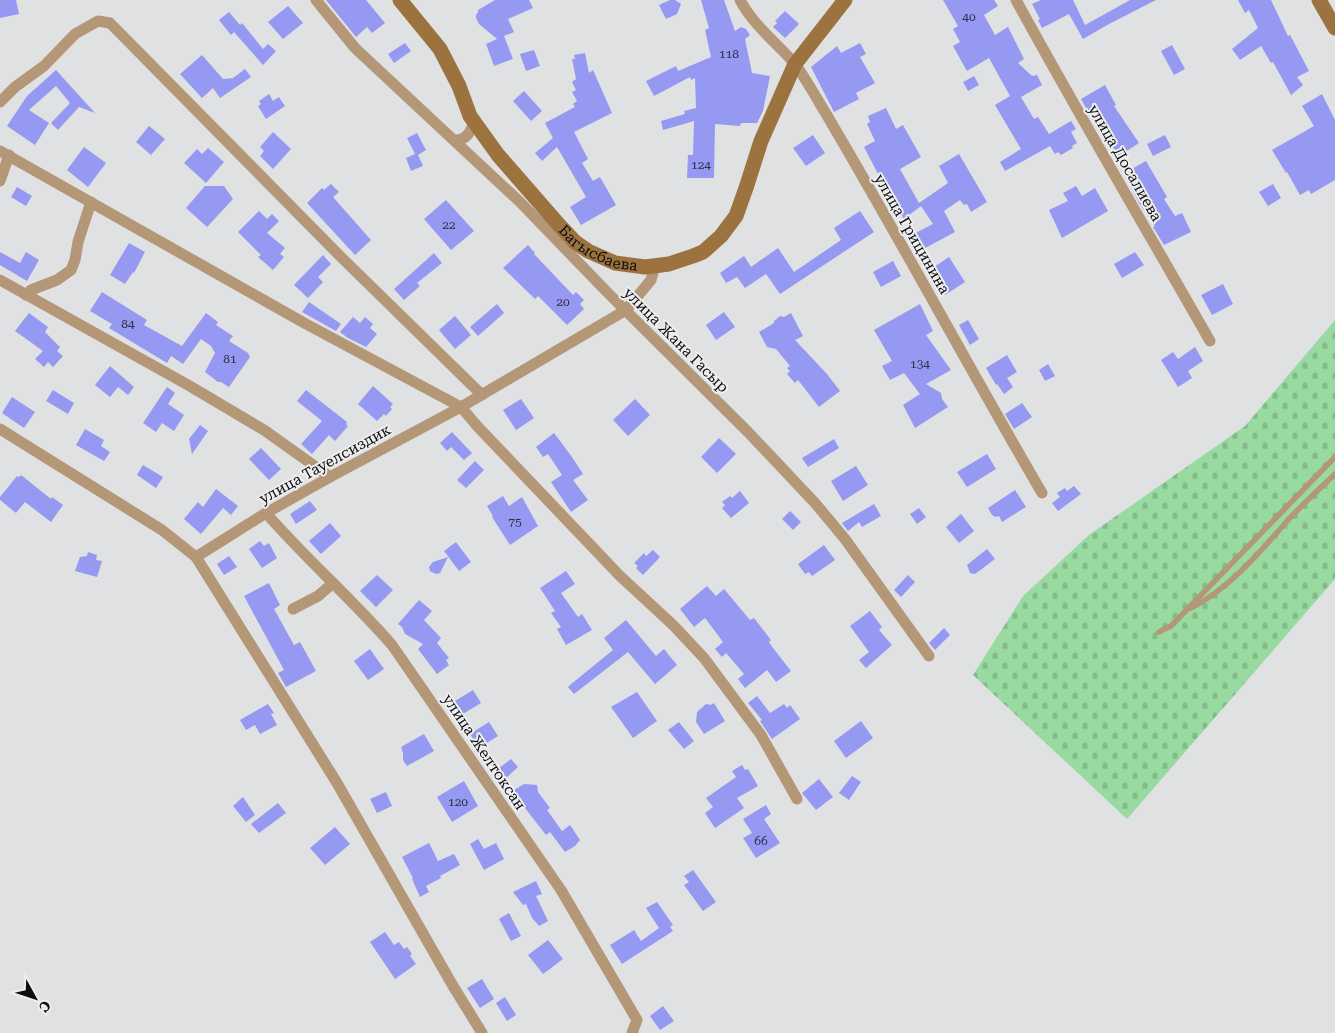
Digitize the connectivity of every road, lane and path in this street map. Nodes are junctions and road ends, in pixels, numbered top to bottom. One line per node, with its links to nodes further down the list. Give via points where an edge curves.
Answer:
1 (316, 0): 11 (street, via 355,48)
2 (400, 0): 10 (street, Багысбаева, via 440,49)
3 (740, 0): 8 (street, улица Грицинина)
4 (845, 0): 8 (street, Багысбаева)
5 (1016, 0): 21 (street, улица Досалиева)
6 (1319, 0): 7 (street)
7 (1335, 28)
8 (795, 64): 17 (street, Багысбаева, via 761,141 736,216 703,252); 28 (street, улица Грицинина, via 885,214)
9 (0, 102): 22 (street, via 44,66 75,34 98,21 110,24)
10 (474, 121): 11 (street, via 466,137); 14 (street, Багысбаева)
11 (456, 140): 14 (street)
12 (4, 153): 13 (street); 15 (street)
13 (0, 181)
14 (525, 198): 16 (street, Багысбаева, via 575,242)
15 (91, 202): 19 (street, via 71,270); 23 (street, via 306,324)
16 (583, 256): 17 (street, Багысбаева, via 615,263); 20 (street, улица Жана Гасыр)
17 (655, 266): 20 (street, улица Тауелсиздик, via 651,280)
18 (0, 280): 19 (street)
19 (26, 295): 27 (street, via 248,420)
20 (626, 310): 22 (street, улица Тауелсиздик); 35 (street, улица Жана Гасыр, via 815,503)
21 (1210, 341)
22 (482, 395): 23 (street, улица Тауелсиздик)
23 (461, 407): 27 (street, улица Тауелсиздик); 36 (street, via 620,576 704,658 761,735)
24 (0, 429): 30 (street, via 146,520)
25 (1335, 457): 33 (lane)
26 (1335, 474): 33 (lane, via 1231,579 1204,601)
27 (330, 477): 29 (street, улица Тауелсиздик)
28 (1042, 494)
29 (266, 513): 30 (street, улица Тауелсиздик); 31 (street, улица Желтоксан)
30 (196, 557): 37 (street, via 337,783)
31 (333, 583): 32 (street, via 318,596); 38 (street, улица Желтоксан, via 392,645 561,890 637,1020)
32 (293, 609)
33 (1186, 610): 34 (lane, via 1171,626)
34 (1158, 632)
35 (929, 656)
36 (796, 799)
37 (482, 1033)
38 (632, 1033)

